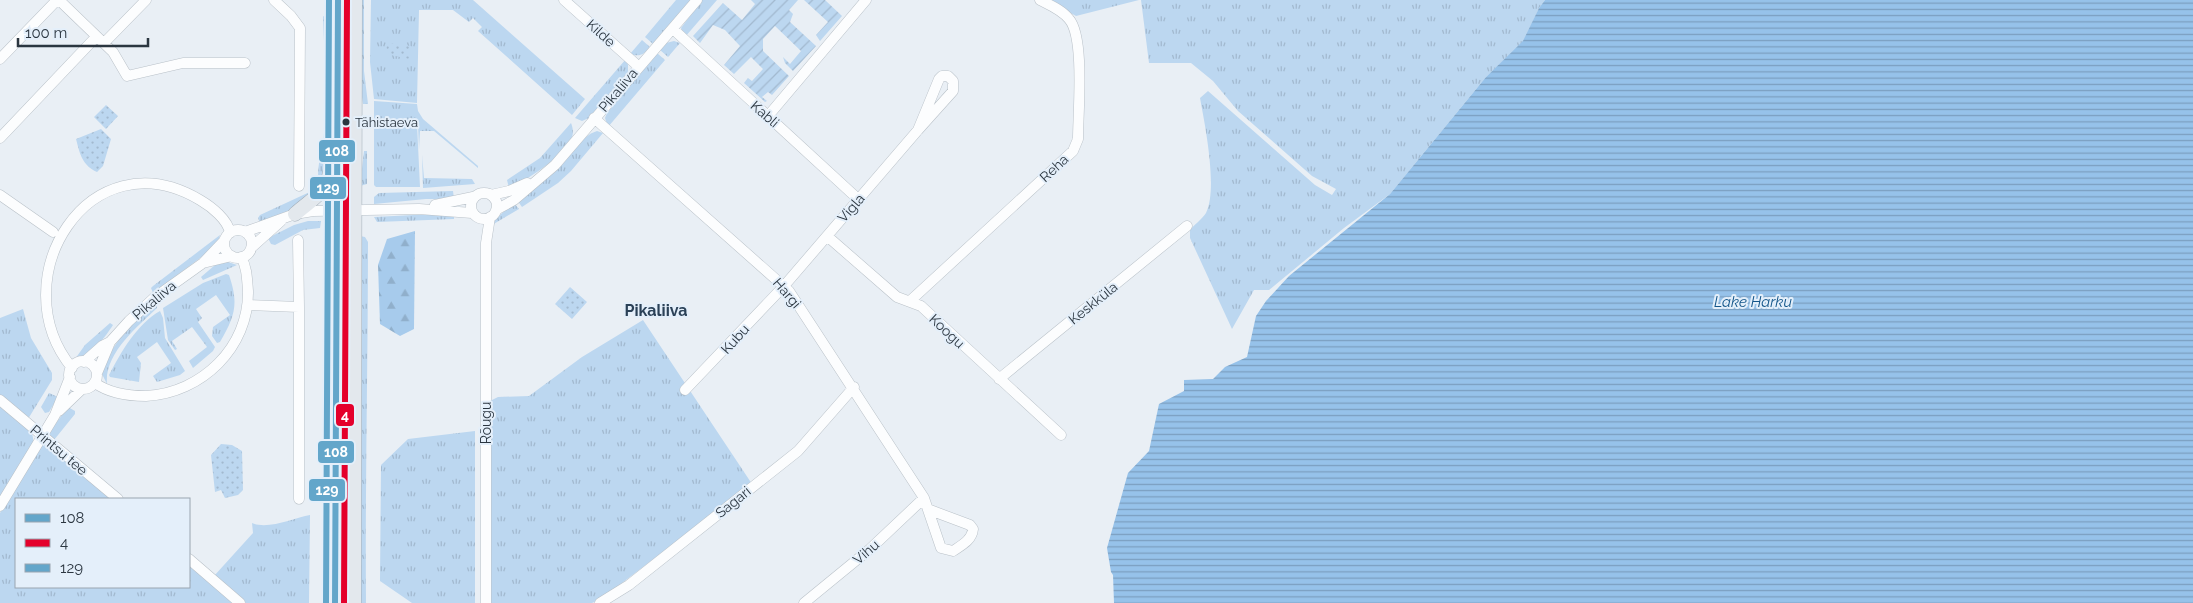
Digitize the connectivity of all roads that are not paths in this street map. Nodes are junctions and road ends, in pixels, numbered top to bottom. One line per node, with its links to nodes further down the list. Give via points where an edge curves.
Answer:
1 (58, 0): 11 (street); 12 (street)
2 (146, 0): 11 (street)
3 (274, 0): 21 (street, via 300,28)
4 (338, 0): 18 (main road)
5 (355, 0): 27 (main road)
6 (564, 0): 14 (street, Kilde)
7 (697, 0): 10 (street, Pikaliiva)
8 (866, 0): 15 (street)
9 (1040, 0): 43 (street, Reha, via 1059,10 1075,27 1079,50 1078,139 1073,151)
10 (673, 29): 14 (street, Pikaliiva); 15 (street, Kabli)
11 (100, 40): 13 (street, via 119,60 127,76 183,63); 19 (street)
12 (0, 59)
13 (245, 64)
14 (638, 66): 16 (street, Pikaliiva)
15 (768, 116): 25 (street, Kabli)
16 (594, 118): 20 (street, Pikaliiva, via 555,165); 42 (street, Hargi)
17 (918, 130): 17 (street, Vigla, via 939,79 948,76 953,81 953,91); 25 (street, Vigla)
18 (337, 136): 28 (main road); 31 (main road, via 332,146 327,184 311,203)
19 (0, 138)
20 (537, 179): 23 (street, Pikaliiva); 29 (street, Pikaliiva)
21 (299, 186)
22 (0, 195): 33 (street)
23 (491, 195): 24 (street, Pikaliiva, via 481,193); 29 (street, via 496,202)
24 (473, 197): 26 (street, Pikaliiva); 30 (street, via 470,205)
25 (858, 199): 35 (street, Vigla)
26 (419, 209): 27 (street, Pikaliiva); 30 (street, Pikaliiva)
27 (354, 210): 28 (street, Pikaliiva); 68 (main road)
28 (338, 211): 31 (street, Pikaliiva, via 313,211); 64 (main road)
29 (493, 214): 30 (street, Pikaliiva); 38 (street, Rõugu)
30 (475, 215): 38 (street, Rõugu)
31 (289, 216): 34 (street, Pikaliiva); 39 (street)
32 (1187, 226): 50 (street, Keskküla)
33 (53, 232): 36 (street, via 75,209 98,194 120,186 148,184 170,187 206,204 229,225); 48 (street, via 38,271 39,312 49,340)
34 (244, 232): 36 (street, via 237,230); 39 (street, via 250,239)
35 (827, 236): 42 (street, Vigla); 43 (street, Koogu, via 897,297)
36 (227, 237): 40 (street, via 225,250); 41 (street)
37 (298, 240): 45 (street)
38 (486, 243): 69 (street, Rõugu)
39 (251, 248): 40 (street, via 247,254)
40 (236, 256): 41 (street); 44 (street, via 245,263)
41 (203, 263): 46 (street, Pikaliiva, via 154,298)
42 (784, 286): 51 (street, Hargi); 53 (street, Kubu)
43 (910, 301): 50 (street, Koogu, via 921,306)
44 (248, 305): 45 (street); 49 (street, via 242,327 226,356 208,374 194,382 162,394 138,396 104,389)
45 (299, 307): 60 (street)
46 (110, 342): 47 (street); 49 (street)
47 (84, 362): 48 (street, via 77,363); 49 (street, via 92,365)
48 (71, 372): 52 (street, via 74,385); 55 (street)
49 (96, 378): 52 (street, via 89,388)
50 (999, 379): 56 (street, Koogu)
51 (854, 387): 59 (street, Hargi); 70 (street, Sagari, via 798,451 629,585)
52 (82, 389): 55 (street)
53 (685, 390)
54 (0, 400): 57 (street, Printsu tee)
55 (55, 415): 57 (street)
56 (1061, 435)
57 (42, 436): 58 (street, Printsu tee); 61 (street)
58 (117, 498)
59 (924, 498): 62 (street, Hargi); 71 (street, Vihu, via 870,549)
60 (299, 499)
61 (0, 506)
62 (930, 510): 62 (street, Hargi, via 941,548 953,551 968,541 973,528 970,524)
63 (190, 560): 65 (street)
64 (334, 572): 66 (main road); 67 (main road)
65 (240, 603)
66 (334, 603)
67 (342, 603)
68 (354, 603)
69 (486, 603)
70 (600, 603)
71 (804, 603)

